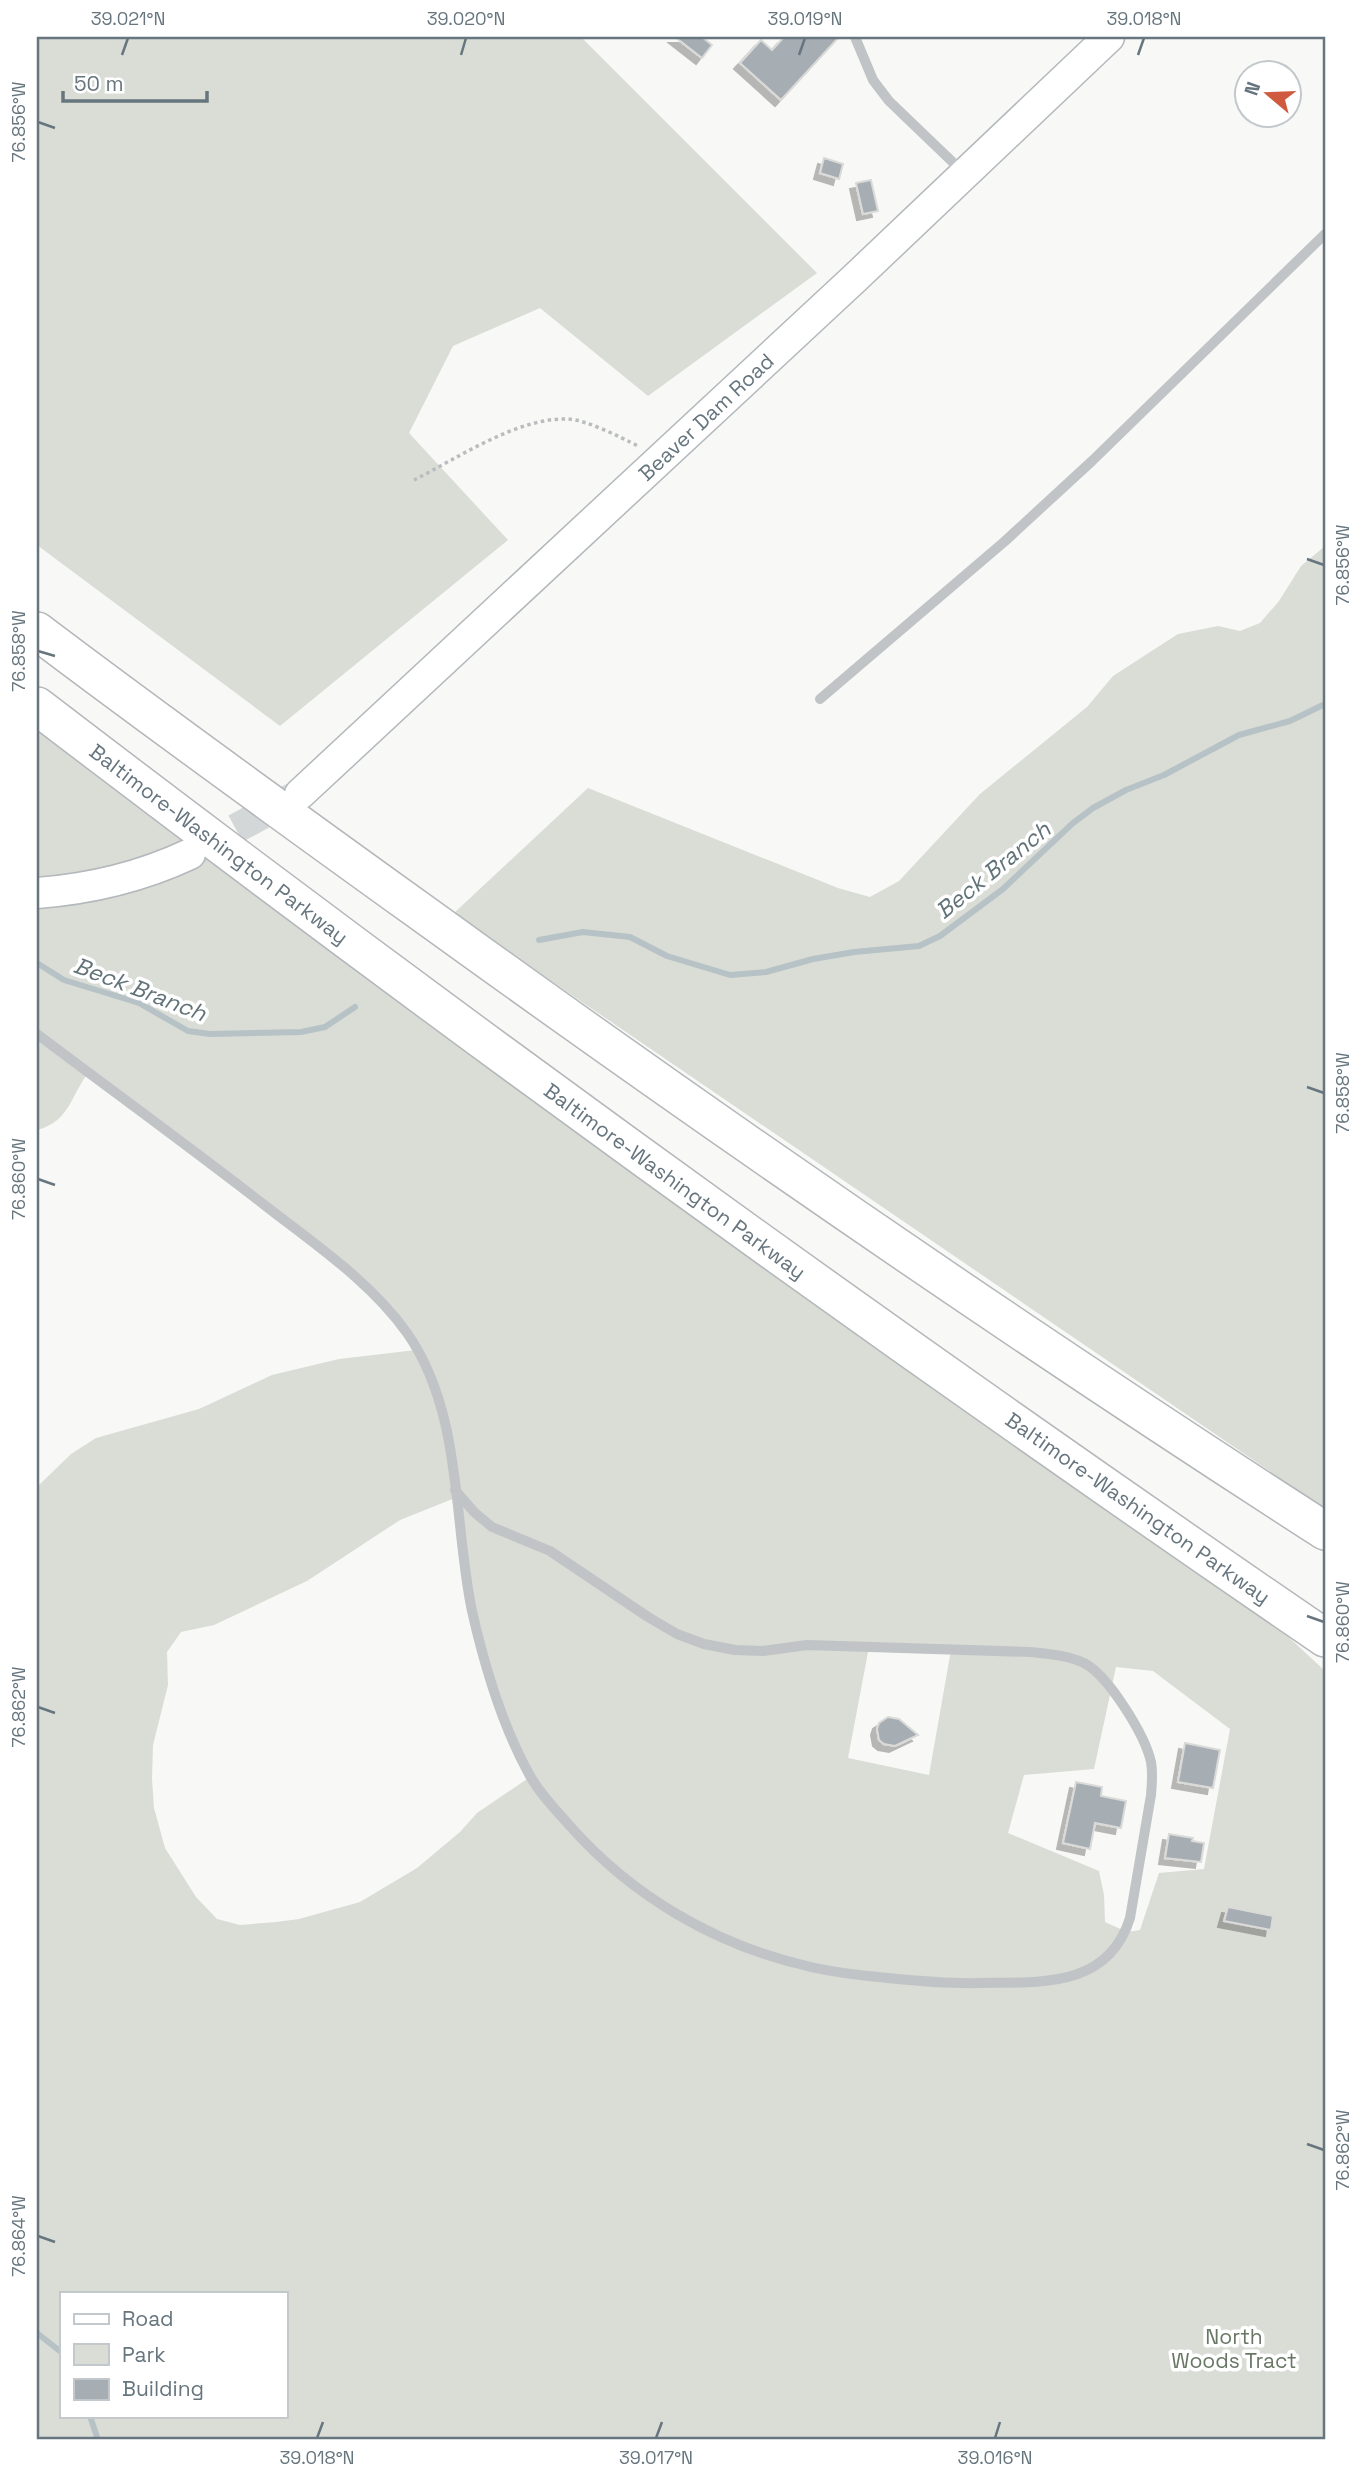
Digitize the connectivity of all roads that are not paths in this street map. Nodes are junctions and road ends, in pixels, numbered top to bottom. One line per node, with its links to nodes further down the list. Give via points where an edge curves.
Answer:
1 (855, 37): 3 (lane, via 873,80 889,101)
2 (1109, 37): 3 (street, Beaver Dam Road)
3 (965, 174): 8 (street, Beaver Dam Road)
4 (1325, 234): 6 (lane, via 1014,533)
5 (37, 631): 13 (highway, via 233,777 755,1149)
6 (820, 699)
7 (37, 706): 14 (highway, Baltimore-Washington Parkway, via 709,1206)
8 (300, 794)
9 (190, 854): 10 (street, via 127,878)
10 (37, 893)
11 (37, 1034): 12 (lane, via 305,1236 384,1305 407,1333 431,1379)
12 (455, 1490): 12 (lane, via 492,1527 550,1551 648,1617 704,1644 763,1651 807,1645 1030,1652 1064,1657 1091,1668 1117,1695 1150,1760 1153,1778 1130,1918 1123,1936 1097,1967 1064,1979 965,1984 915,1981 808,1967 766,1954 681,1917 635,1888 592,1851 530,1777 500,1706 472,1612)
13 (1325, 1531)
14 (1325, 1638)

